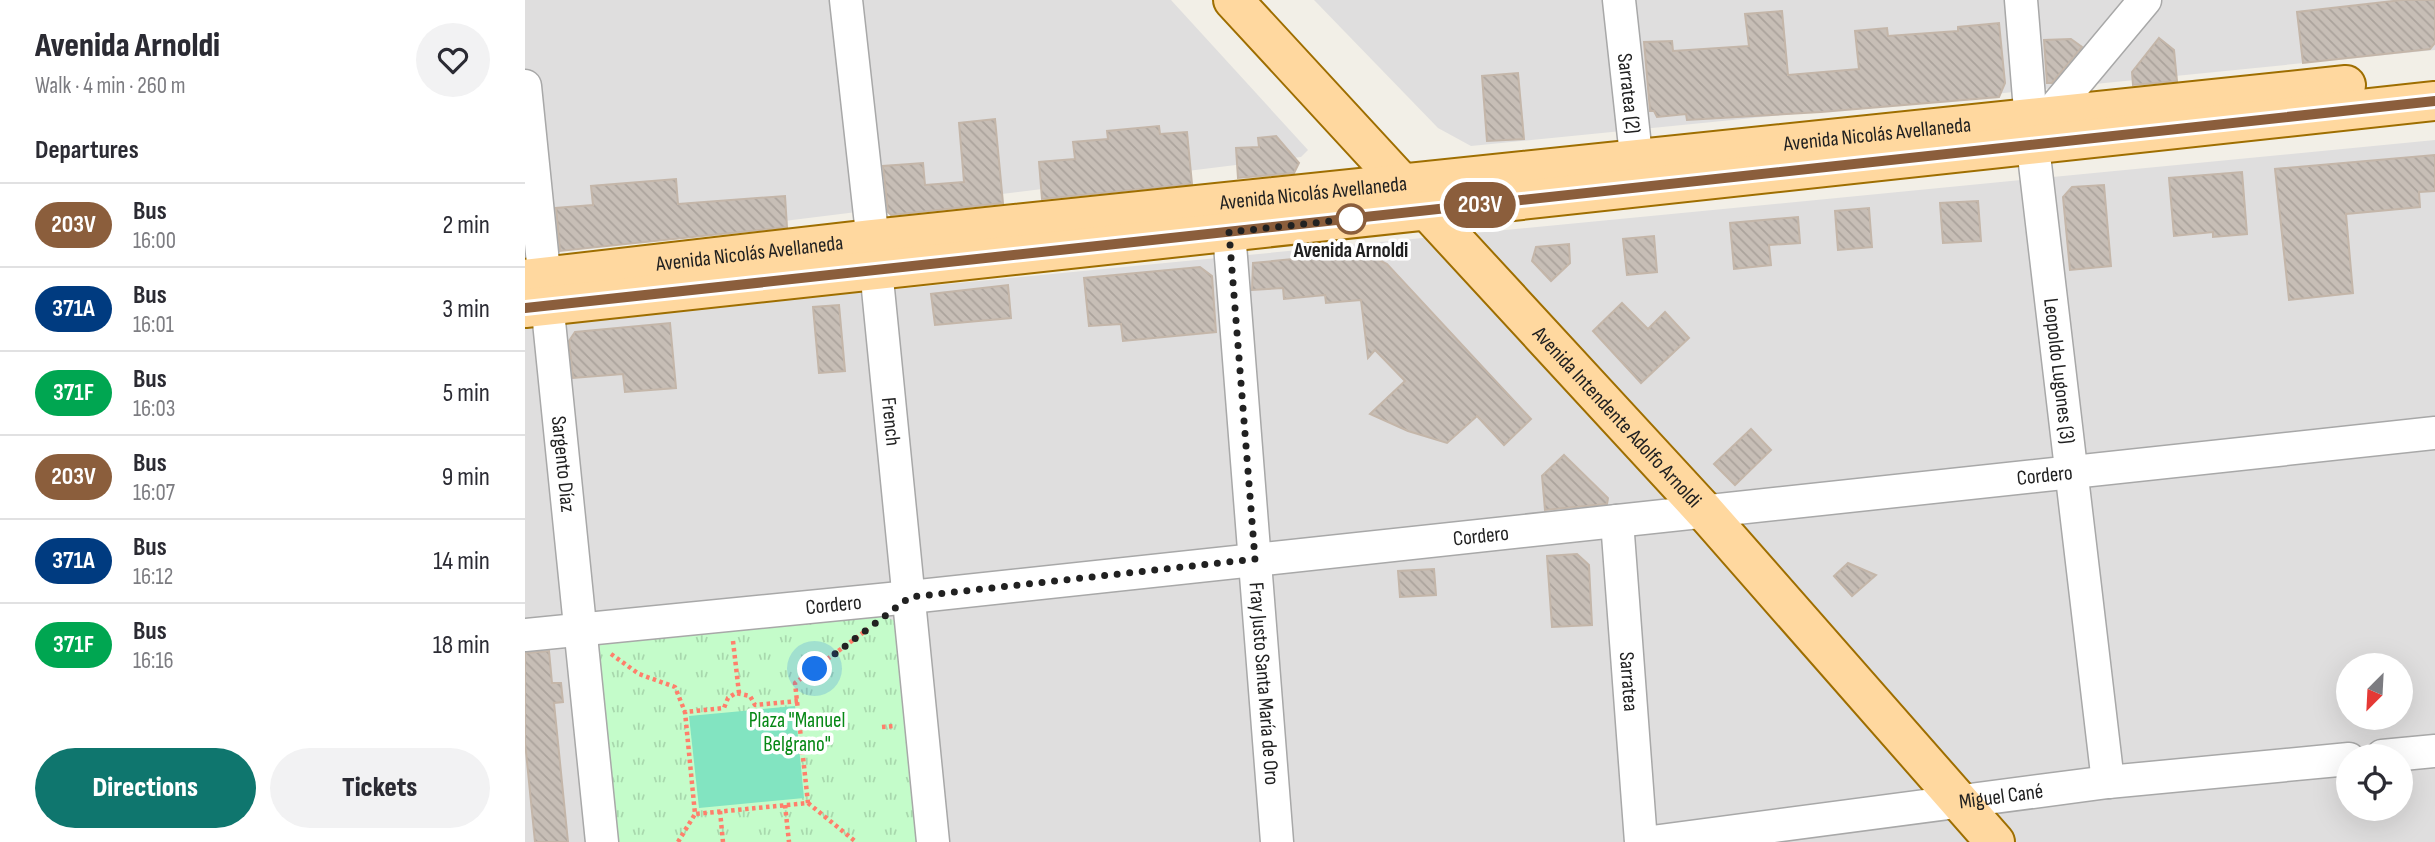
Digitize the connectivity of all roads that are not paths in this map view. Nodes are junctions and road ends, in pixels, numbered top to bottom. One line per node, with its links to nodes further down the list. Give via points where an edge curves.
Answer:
1 (846, 0): 13 (street, French)
2 (1233, 0): 11 (main road, Avenida Intendente Adolfo Arnoldi)
3 (1619, 0): 10 (street, Sarratea (2))
4 (2021, 0): 9 (street, Leopoldo Lugones (3))
5 (2145, 0): 9 (street)
6 (2435, 75): 9 (main road, Avenida Nicolás Avellaneda)
7 (525, 86): 14 (street, Sargento Díaz)
8 (2435, 101): 9 (main road, Avenida Nicolás Avellaneda)
9 (2037, 127): 10 (main road, Avenida Nicolás Avellaneda); 16 (street, Leopoldo Lugones (3))
10 (1638, 174): 11 (main road, Avenida Nicolás Avellaneda)
11 (1415, 197): 12 (main road, Avenida Nicolás Avellaneda); 13 (main road, Avenida Nicolás Avellaneda); 17 (main road, Avenida Intendente Adolfo Arnoldi)
12 (1229, 232): 13 (main road, Avenida Nicolás Avellaneda); 19 (street, Fray Justo Santa María de Oro)
13 (874, 254): 14 (main road, Avenida Nicolás Avellaneda); 20 (street, French)
14 (536, 293): 21 (street, Sargento Díaz)
15 (2435, 433): 16 (street, Cordero)
16 (2069, 473): 17 (street, Cordero); 26 (street, Leopoldo Lugones (3))
17 (1705, 512): 18 (street, Cordero); 27 (main road, Avenida Intendente Adolfo Arnoldi)
18 (1617, 521): 19 (street, Cordero); 31 (street, Sarratea)
19 (1255, 559): 20 (street, Cordero); 30 (street, Fray Justo Santa María de Oro)
20 (910, 597): 21 (street, Cordero); 29 (street, French)
21 (581, 630): 22 (street, Cordero); 28 (street, Sargento Díaz)
22 (525, 635)
23 (2435, 751): 24 (street)
24 (2413, 753)
25 (2336, 760): 26 (street, Miguel Cané)
26 (2108, 782): 27 (street, Miguel Cané)
27 (1960, 801): 32 (street, Miguel Cané); 33 (main road, Avenida Intendente Adolfo Arnoldi)
28 (602, 842)
29 (933, 842)
30 (1277, 842)
31 (1641, 842)
32 (1652, 842)
33 (1995, 842)

